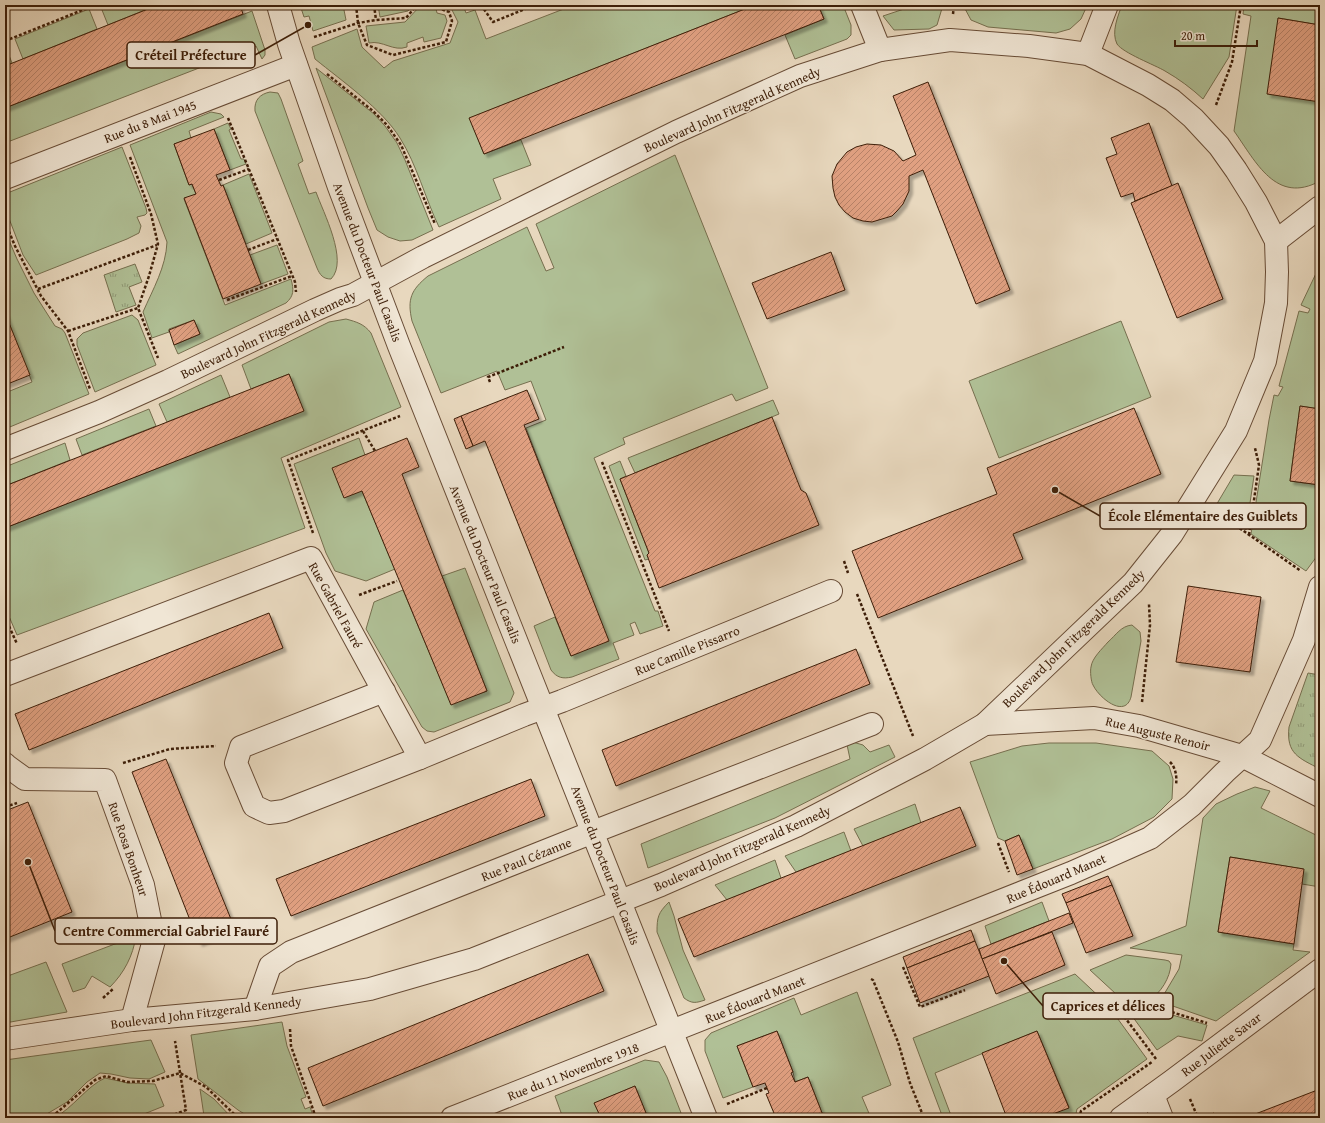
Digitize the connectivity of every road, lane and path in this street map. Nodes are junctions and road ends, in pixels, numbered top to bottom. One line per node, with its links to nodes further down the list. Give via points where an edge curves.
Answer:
1 (95, 5): 15 (path)
2 (278, 5): 18 (street, Avenue du Docteur Paul Casalis)
3 (356, 5): 13 (path)
4 (374, 5): 12 (path)
5 (417, 5): 12 (path, via 406,18)
6 (439, 5): 13 (path, via 448,12 452,21 446,42 393,55 367,45)
7 (481, 5): 8 (path, via 493,22)
8 (535, 5)
9 (862, 5): 16 (street)
10 (1107, 5): 17 (street)
11 (1241, 5): 20 (path, via 1232,62)
12 (376, 20): 13 (path)
13 (358, 23): 14 (path)
14 (314, 37)
15 (5, 41)
16 (880, 50): 17 (street, Boulevard John Fitzgerald Kennedy, via 950,40 1029,46); 34 (street, Boulevard John Fitzgerald Kennedy, via 800,76 683,129)
17 (1088, 54): 30 (street, Boulevard John Fitzgerald Kennedy, via 1148,85 1172,100 1193,118 1219,146 1236,170)
18 (296, 65): 24 (street, Rue du 8 Mai 1945); 34 (street, Avenue du Docteur Paul Casalis)
19 (325, 72): 28 (path, via 387,125 401,145)
20 (1216, 106)
21 (226, 116): 23 (path)
22 (128, 152): 31 (path, via 151,214)
23 (249, 169): 25 (path); 29 (path)
24 (5, 178)
25 (219, 180)
26 (1320, 207): 30 (street)
27 (5, 222): 35 (path)
28 (435, 224)
29 (277, 239): 32 (path); 33 (path)
30 (1276, 241): 68 (street, Boulevard John Fitzgerald Kennedy, via 1276,303 1264,361 1236,431 1172,534 1133,583)
31 (158, 244): 35 (path); 38 (path)
32 (248, 250)
33 (292, 276): 36 (path); 37 (path)
34 (375, 282): 43 (street, Boulevard John Fitzgerald Kennedy, via 353,295); 66 (street, Avenue du Docteur Paul Casalis)
35 (38, 290): 39 (path)
36 (296, 293)
37 (227, 300)
38 (138, 308): 39 (path); 40 (path)
39 (68, 331): 43 (path)
40 (150, 339)
41 (564, 347): 42 (path, via 488,377)
42 (490, 382)
43 (99, 412): 47 (street, Boulevard John Fitzgerald Kennedy)
44 (401, 416): 45 (path)
45 (363, 431): 48 (path); 52 (path, via 288,460 320,553)
46 (1254, 446): 51 (path, via 1259,465)
47 (5, 449)
48 (375, 451)
49 (602, 462): 61 (path)
50 (1215, 510): 51 (path)
51 (1249, 534): 54 (path)
52 (311, 558): 63 (street, Rue Gabriel Fauré); 64 (street, Rue Gabriel Fauré)
53 (844, 561): 55 (path)
54 (1302, 572)
55 (849, 576)
56 (1320, 587): 71 (street, Rue Édouard Manet, via 1304,640 1274,712 1260,740)
57 (830, 591): 66 (street, Rue Camille Pissarro)
58 (855, 591): 69 (path)
59 (1149, 597): 65 (path, via 1150,625)
60 (5, 616): 62 (path)
61 (666, 624)
62 (18, 646)
63 (5, 675)
64 (384, 691): 70 (street); 72 (street, Rue Gabriel Fauré)
65 (1142, 705)
66 (544, 708): 72 (street); 78 (street, Avenue du Docteur Paul Casalis)
67 (872, 724): 78 (street, Rue Paul Cézanne)
68 (984, 724): 71 (street, Rue Auguste Renoir, via 1094,718 1139,726); 79 (street, Boulevard John Fitzgerald Kennedy, via 925,759 796,826)
69 (915, 739)
70 (241, 746): 72 (street, via 236,763 254,806 269,813 284,811); 73 (path, via 170,748)
71 (1242, 756): 75 (street, Rue Auguste Renoir); 91 (street, Rue Édouard Manet, via 1192,805 1150,838 1071,873)
72 (420, 758)
73 (122, 763)
74 (5, 764): 89 (street, Rue Rosa Bonheur, via 25,779 105,780 143,886 154,940)
75 (1320, 796)
76 (19, 802): 77 (path)
77 (5, 807)
78 (593, 832): 79 (street, Avenue du Docteur Paul Casalis); 87 (street, Rue Paul Cézanne, via 291,952 270,966)
79 (620, 901): 86 (street, Boulevard John Fitzgerald Kennedy, via 474,959 370,989); 91 (street, Avenue du Docteur Paul Casalis)
80 (903, 964): 84 (path, via 920,1007)
81 (1320, 970): 97 (street, Rue Juliette Savar)
82 (868, 977): 104 (path, via 873,980 895,1035)
83 (116, 986): 85 (path)
84 (964, 990)
85 (103, 998)
86 (288, 1003): 87 (street, Boulevard John Fitzgerald Kennedy); 102 (path, via 291,1046)
87 (255, 1009): 88 (street, Boulevard John Fitzgerald Kennedy)
88 (171, 1016): 89 (street, Boulevard John Fitzgerald Kennedy); 94 (path)
89 (132, 1020): 92 (street, Boulevard John Fitzgerald Kennedy)
90 (1214, 1026): 93 (path, via 1155,1007 1120,1000 1114,1003)
91 (671, 1032): 98 (street, Avenue du Docteur Paul Casalis); 103 (street, Rue du 11 Novembre 1918)
92 (5, 1039)
93 (1156, 1059)
94 (180, 1073): 99 (path, via 153,1081 127,1082 106,1076 96,1080); 100 (path, via 186,1110); 101 (path, via 206,1087)
95 (767, 1088): 98 (path)
96 (1188, 1095): 107 (path)
97 (1153, 1096): 105 (street, Rue Juliette Savar); 106 (street)
98 (714, 1112)
99 (47, 1118)
100 (165, 1118)
101 (240, 1118)
102 (316, 1118)
103 (452, 1118)
104 (924, 1118)
105 (1121, 1118)
106 (1162, 1118)
107 (1198, 1118)

